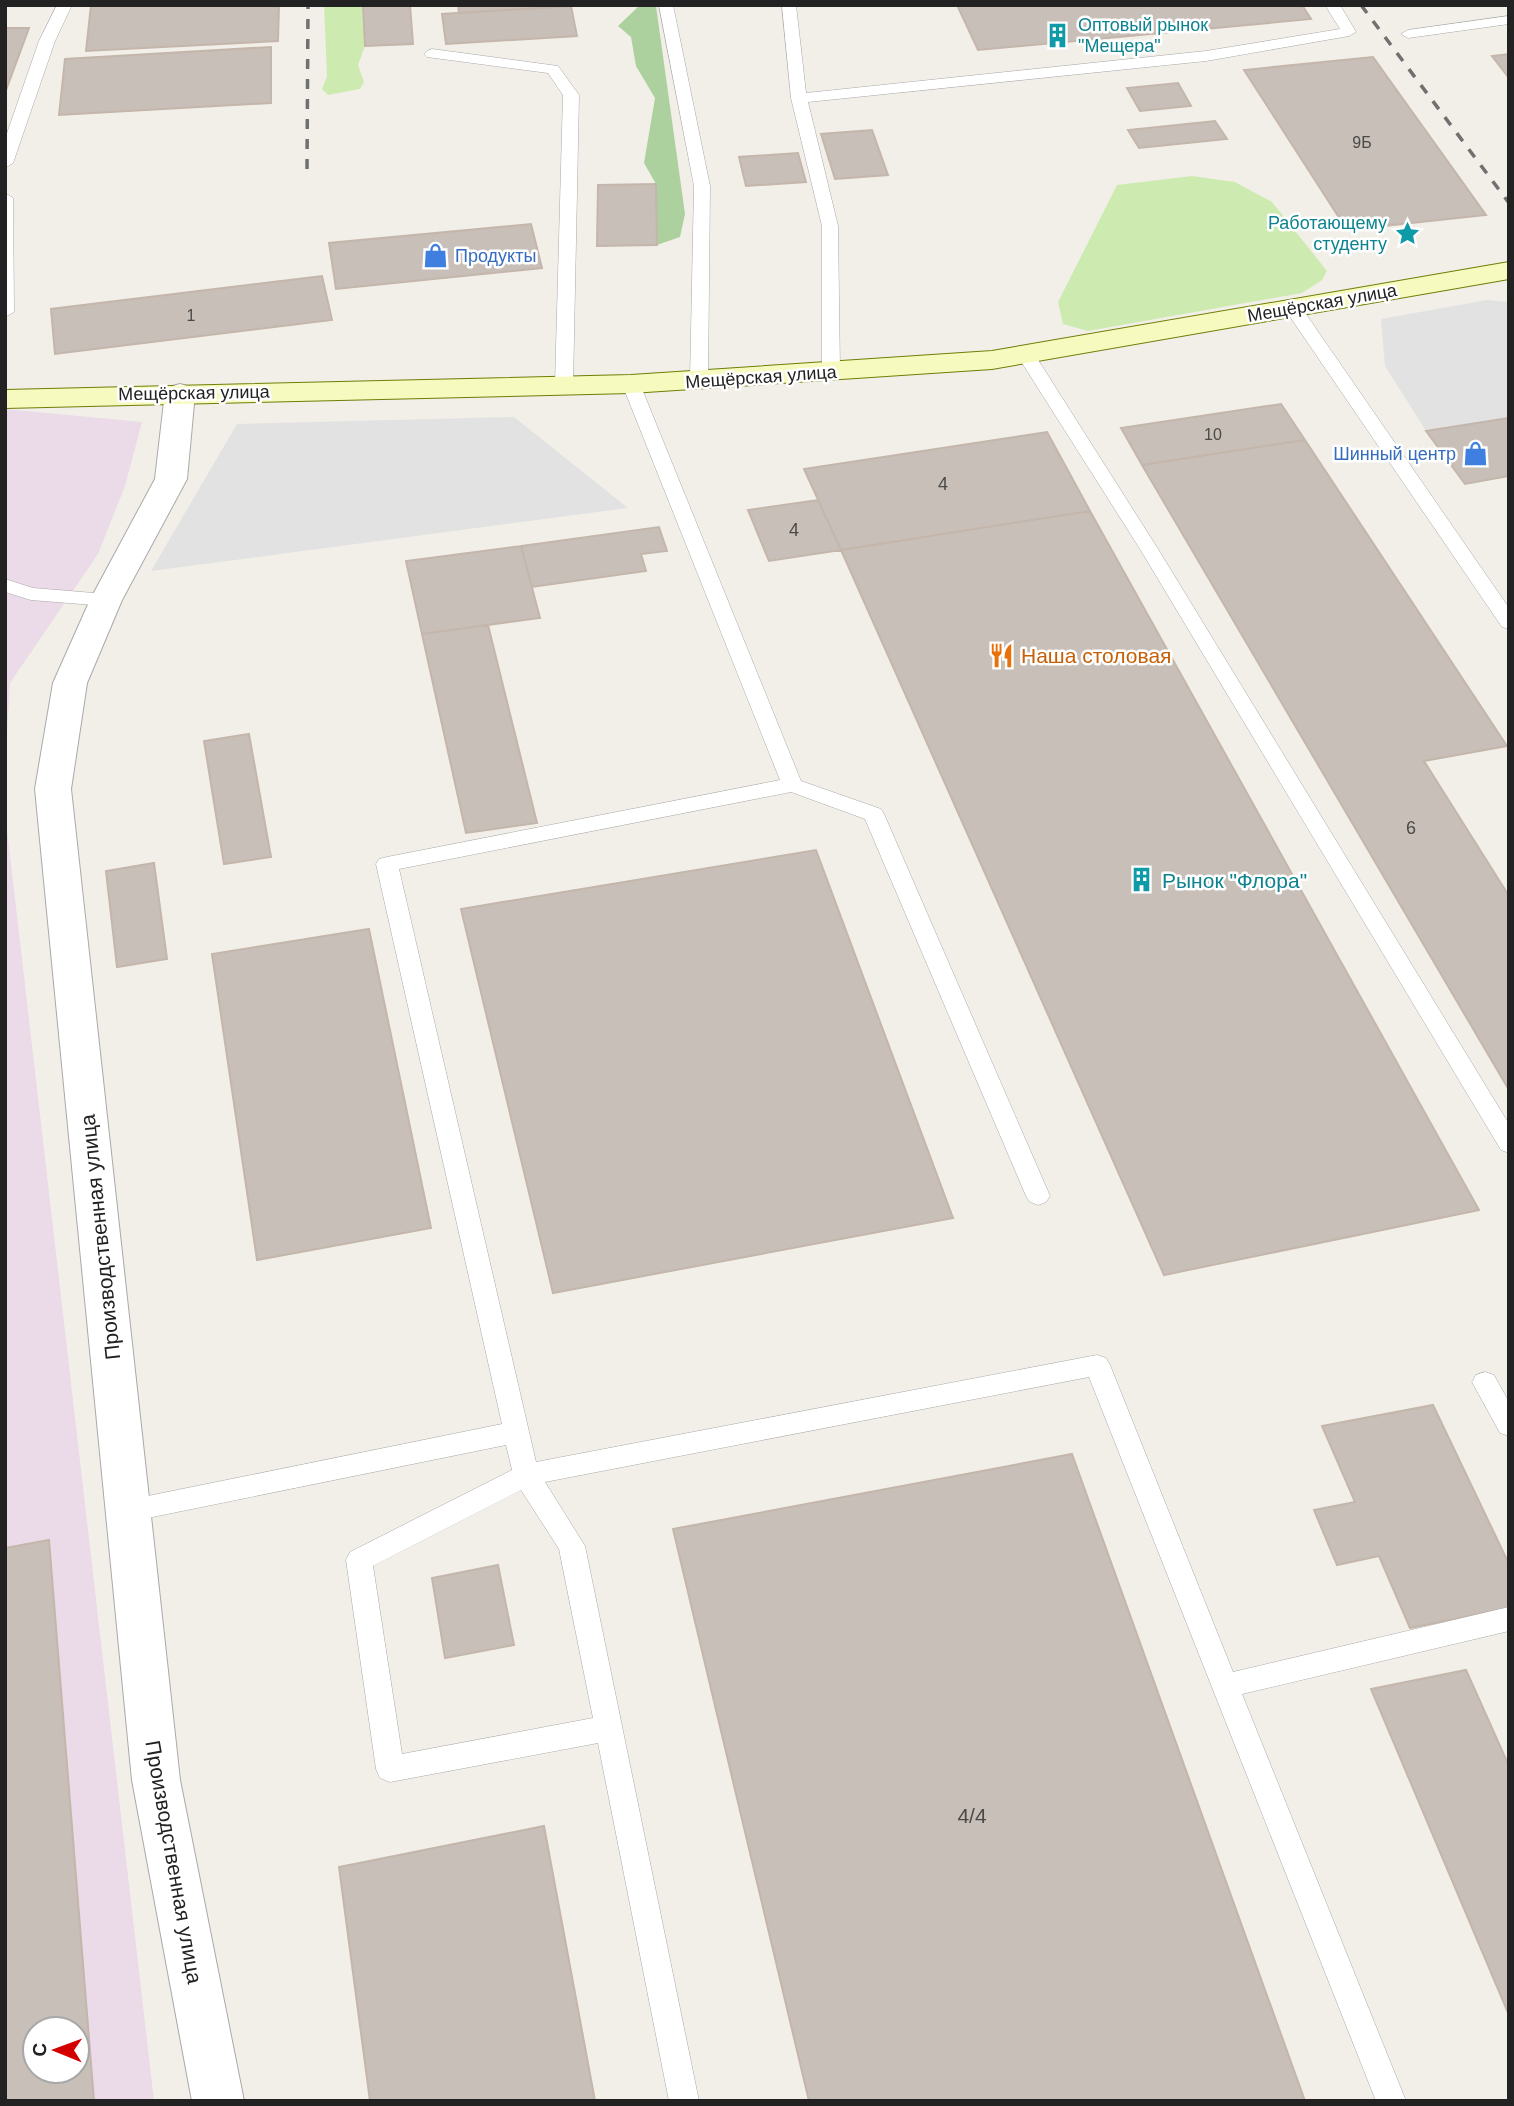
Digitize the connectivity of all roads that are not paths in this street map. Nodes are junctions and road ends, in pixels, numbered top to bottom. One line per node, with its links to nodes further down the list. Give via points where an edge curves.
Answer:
1 (65, 5): 9 (lane, via 47,41)
2 (666, 5): 16 (lane, via 702,186)
3 (789, 5): 8 (lane)
4 (1332, 5): 8 (lane, via 1349,32 1206,56)
5 (1509, 20): 6 (lane)
6 (1408, 34)
7 (432, 54): 18 (lane, via 553,69 571,95)
8 (799, 98): 15 (lane, via 830,226)
9 (5, 163)
10 (5, 198): 13 (lane)
11 (1509, 270): 12 (main road, Мещёрская улица)
12 (1293, 308): 14 (main road, Мещёрская улица); 23 (lane)
13 (5, 312)
14 (1026, 355): 15 (main road, Мещёрская улица); 25 (lane, via 1149,549)
15 (831, 372): 16 (main road, Мещёрская улица)
16 (699, 381): 17 (main road, Мещёрская улица)
17 (631, 384): 18 (main road, Мещёрская улица); 24 (lane)
18 (564, 385): 19 (main road, Мещёрская улица)
19 (180, 393): 20 (main road, Мещёрская улица); 22 (street, Производственная улица, via 172,480)
20 (5, 399)
21 (5, 584): 22 (lane, via 31,594)
22 (106, 600): 31 (street, Производственная улица, via 70,683 53,789)
23 (1509, 623)
24 (792, 785): 26 (lane, via 874,814); 29 (lane, via 387,864)
25 (1509, 1144)
26 (1038, 1196)
27 (1485, 1382): 28 (lane)
28 (1509, 1426)
29 (516, 1432): 30 (lane); 31 (lane)
30 (526, 1475): 33 (lane, via 1097,1365); 34 (lane, via 572,1546); 34 (lane, via 359,1560 390,1769)
31 (128, 1511): 35 (street, Производственная улица, via 156,1780)
32 (1509, 1619): 33 (lane)
33 (1226, 1686): 37 (lane)
34 (609, 1728): 36 (lane)
35 (218, 2101)
36 (684, 2101)
37 (1391, 2101)

